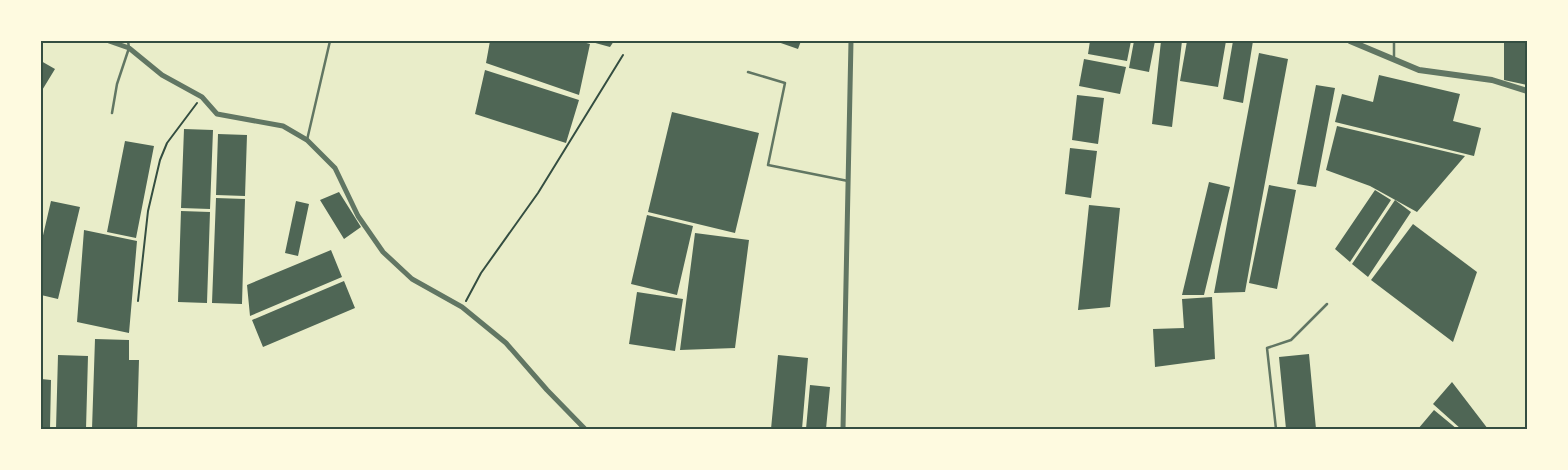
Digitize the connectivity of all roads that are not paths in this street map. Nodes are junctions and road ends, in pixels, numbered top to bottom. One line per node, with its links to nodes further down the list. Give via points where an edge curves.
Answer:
1 (109, 41): 6 (street)
2 (330, 41): 11 (lane)
3 (851, 41): 12 (street)
4 (1350, 41): 7 (street)
5 (1394, 41): 7 (lane)
6 (128, 44): 10 (lane); 11 (street, via 162,75 202,97 217,114 283,126)
7 (1394, 60): 9 (street, via 1419,70 1492,80)
8 (748, 72): 12 (lane, via 785,83 768,166)
9 (1527, 91)
10 (112, 113)
11 (307, 140): 14 (street, via 335,168 358,216 383,252 412,279 462,307 506,343)
12 (848, 181): 15 (street)
13 (1327, 304): 16 (lane, via 1291,340 1267,348)
14 (584, 429)
15 (843, 429)
16 (1276, 429)

